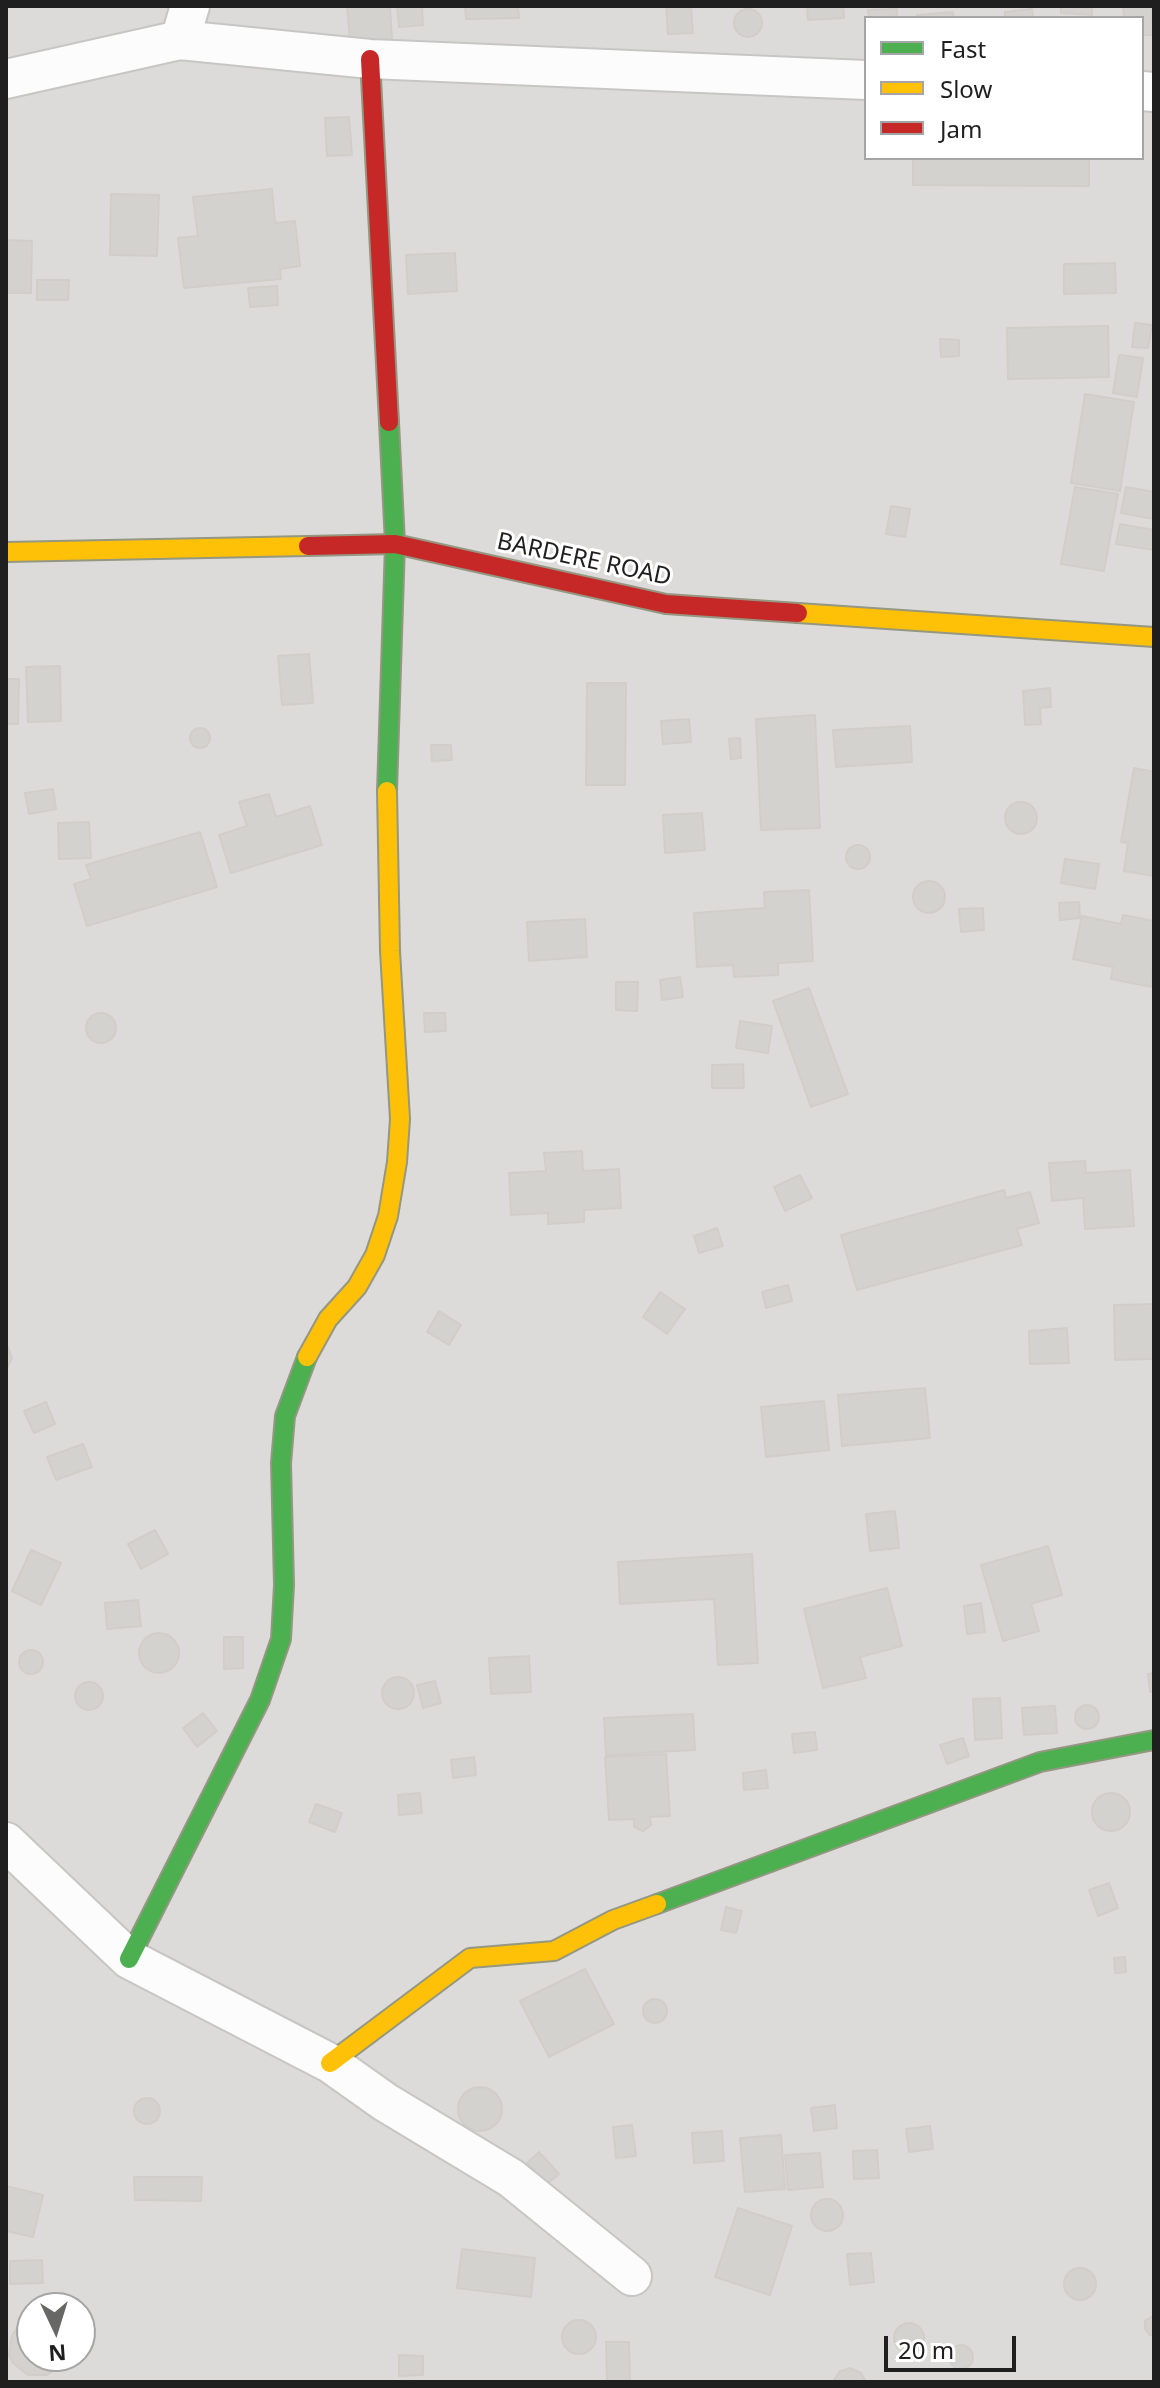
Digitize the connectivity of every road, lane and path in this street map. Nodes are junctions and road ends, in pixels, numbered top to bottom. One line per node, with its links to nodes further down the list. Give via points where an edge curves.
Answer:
1 (185, 23): 2 (street); 3 (street)
2 (370, 59): 4 (street); 5 (street)
3 (6, 79)
4 (864, 80)
5 (395, 544): 6 (street, BARDERE ROAD); 7 (street, BARDERE ROAD, via 666,604); 10 (street, via 386,751 400,1119 388,1216 357,1287 328,1319 300,1370 285,1416 281,1639 260,1700)
6 (6, 552)
7 (1154, 637)
8 (1154, 1740): 11 (street, via 1040,1762 613,1920 554,1951 470,1958)
9 (6, 1842): 10 (street)
10 (129, 1959): 11 (street)
11 (330, 2063): 12 (street, via 511,2178)
12 (632, 2276)

